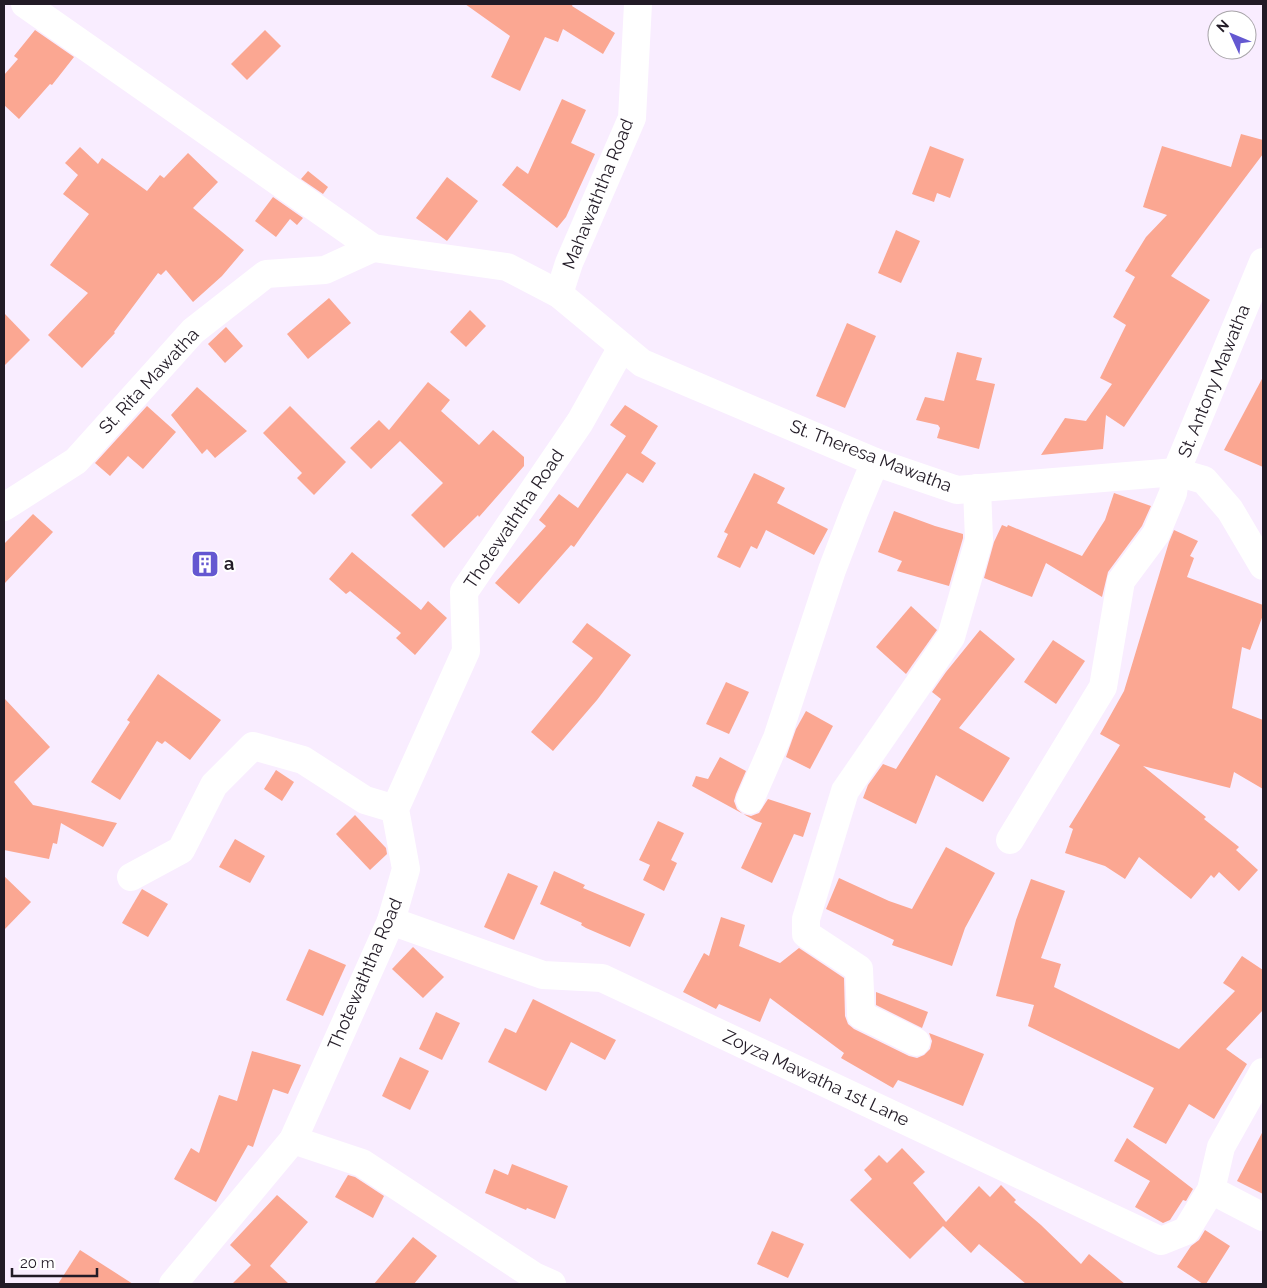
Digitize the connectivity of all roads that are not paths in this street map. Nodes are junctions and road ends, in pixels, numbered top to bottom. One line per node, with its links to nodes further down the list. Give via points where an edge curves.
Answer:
1 (25, 4): 3 (street)
2 (638, 4): 5 (street, Mahawaththa Road, via 632,118)
3 (373, 248): 5 (street, via 507,267); 10 (street, St. Rita Mawatha, via 325,270 266,274 192,330 76,461)
4 (1263, 262): 8 (street, St. Antony Mawatha)
5 (558, 294): 6 (street, St. Theresa Mawatha)
6 (622, 346): 7 (street, St. Theresa Mawatha, via 642,362); 13 (street, Thotewaththa Road, via 580,422 464,592 466,651)
7 (875, 462): 9 (street, St. Theresa Mawatha, via 957,490); 12 (street, via 832,570 777,738)
8 (1176, 472): 9 (street, St. Theresa Mawatha); 11 (street, St. Theresa Mawatha, via 1204,480 1230,510); 14 (street, St. Antony Mawatha, via 1173,493 1156,534 1121,581 1103,687)
9 (977, 488): 17 (street, via 979,540 951,637 845,791 806,919 806,934 859,969 861,1015)
10 (4, 507)
11 (1263, 566)
12 (750, 800)
13 (395, 809): 15 (street, via 365,800 303,760 253,746 214,786 180,850); 16 (street, Thotewaththa Road, via 406,870)
14 (1010, 840)
15 (131, 877)
16 (391, 921): 19 (street, Thotewaththa Road); 20 (street, Zoyza Mawatha 1st Lane, via 543,975 602,978 1161,1241 1186,1231)
17 (916, 1042)
18 (1263, 1072): 20 (street, Zoyza Mawatha 1st Lane, via 1221,1147)
19 (293, 1140): 22 (street, Thotewaththa Road); 23 (street, via 362,1163 534,1276)
20 (1211, 1190): 21 (street)
21 (1263, 1217)
22 (173, 1284)
23 (552, 1284)

